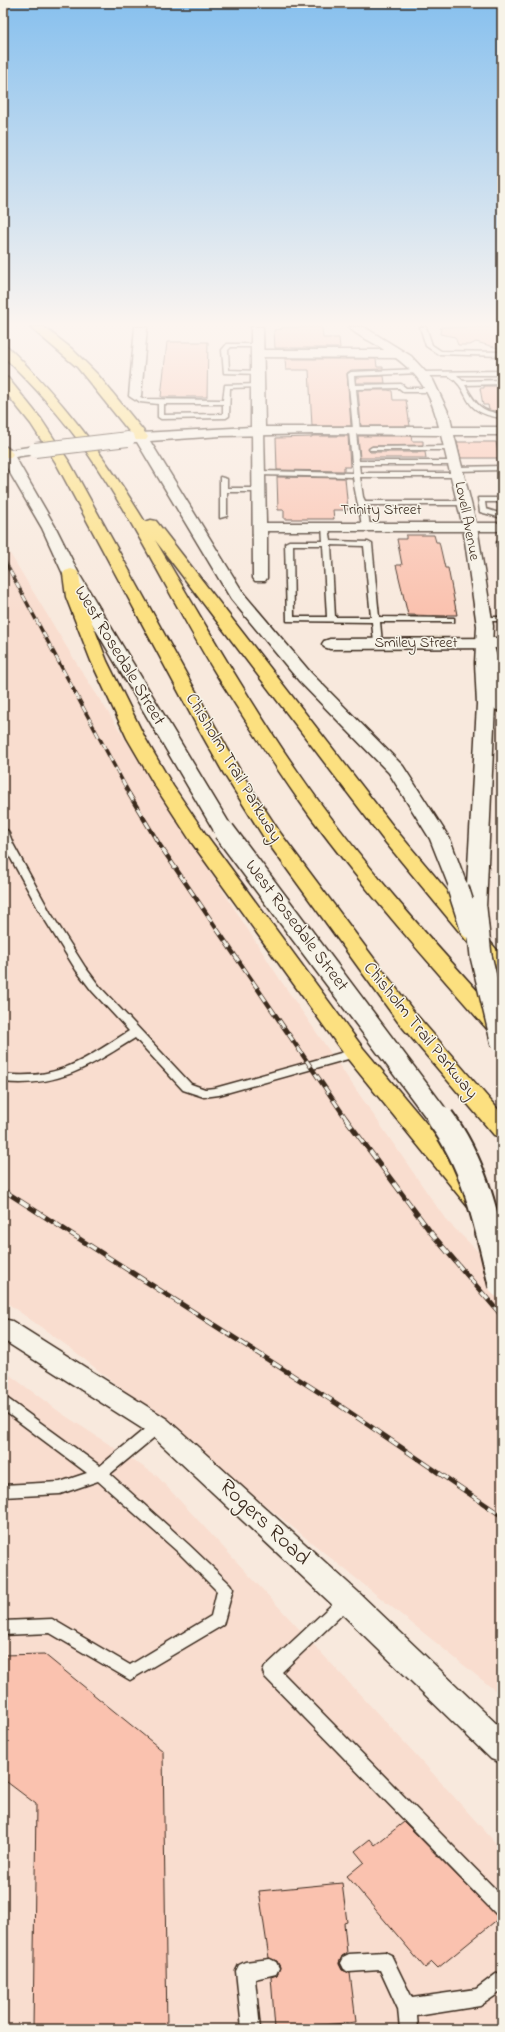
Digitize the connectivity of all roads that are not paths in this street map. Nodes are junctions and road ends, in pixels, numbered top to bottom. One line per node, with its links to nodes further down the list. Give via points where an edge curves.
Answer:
1 (36, 422): 55 (highway, Chisholm Trail Parkway, via 63,463 211,735 273,836 406,1017)
2 (70, 422): 21 (highway)
3 (123, 422): 11 (highway)
4 (258, 422): 7 (main road)
5 (354, 422): 8 (lane)
6 (445, 422): 9 (main road, Lovell Avenue)
7 (258, 430): 8 (main road); 11 (main road); 18 (street)
8 (355, 431): 9 (main road); 15 (lane)
9 (447, 431): 10 (main road); 12 (main road, Lovell Avenue)
10 (502, 432)
11 (134, 438): 14 (main road, bridge); 48 (main road, bridge, via 237,596 305,677 396,770 440,839)
12 (451, 448): 13 (lane); 17 (main road, Lovell Avenue)
13 (372, 449)
14 (4, 452): 36 (main road, via 49,528)
15 (355, 463): 17 (lane); 19 (lane)
16 (502, 468): 17 (lane)
17 (456, 469): 19 (lane); 25 (main road, Lovell Avenue)
18 (259, 473): 19 (lane); 23 (street)
19 (357, 475): 26 (lane, via 359,497)
20 (223, 479): 22 (lane)
21 (113, 483): 49 (highway, via 157,530 389,834); 51 (highway, via 213,654 279,758 362,870)
22 (223, 490): 23 (lane); 28 (lane)
23 (259, 490): 30 (street)
24 (498, 500): 25 (lane); 27 (lane, via 495,506)
25 (471, 501): 26 (lane); 29 (lane, via 489,513); 33 (main road, Lovell Avenue)
26 (363, 503): 32 (lane)
27 (502, 510)
28 (223, 516)
29 (502, 516)
30 (260, 527): 31 (street, Trinity Street); 37 (street)
31 (325, 527): 32 (street, Trinity Street); 35 (lane)
32 (366, 527): 33 (street, Trinity Street)
33 (470, 527): 34 (street, Trinity Street); 39 (main road, Lovell Avenue)
34 (502, 527)
35 (328, 543): 38 (lane); 38 (lane, via 289,543 290,619); 41 (lane, via 368,544)
36 (71, 574): 53 (highway, via 74,597 99,662 136,738 164,786 199,839); 57 (main road, West Rosedale Street, bridge, via 224,831 450,1131 480,1197)
37 (260, 578)
38 (331, 619): 41 (lane)
39 (484, 619): 40 (lane); 44 (main road, Lovell Avenue)
40 (502, 619)
41 (375, 620): 42 (lane); 43 (lane)
42 (450, 620)
43 (378, 643): 44 (street, Smiley Street); 45 (street, Smiley Street)
44 (493, 643): 46 (main road, Lovell Avenue); 48 (main road, bridge, via 483,663 486,704 476,908)
45 (330, 644)
46 (502, 706)
47 (3, 831): 50 (lane, via 41,905 80,968)
48 (481, 956): 52 (main road, bridge)
49 (502, 969)
50 (136, 1032): 53 (lane, via 187,1087 204,1094); 54 (lane, via 83,1066 60,1076 36,1080)
51 (502, 1032)
52 (502, 1044)
53 (355, 1053): 56 (highway)
54 (3, 1078)
55 (502, 1129)
56 (502, 1230)
57 (502, 1285)
58 (3, 1328): 60 (street, Rogers Road)
59 (3, 1403): 61 (lane)
60 (158, 1426): 61 (lane); 63 (street, Rogers Road)
61 (100, 1474): 62 (lane, via 60,1488); 64 (lane, via 225,1588 218,1620 130,1673 52,1626)
62 (3, 1492)
63 (347, 1600): 65 (street, Rogers Road); 66 (lane, via 271,1672)
64 (3, 1628)
65 (502, 1749)
66 (502, 1908)
67 (349, 1963): 70 (lane, via 385,1961)
68 (270, 1968): 71 (lane, via 245,1971)
69 (502, 1980): 70 (lane, via 480,1997)
70 (407, 2008): 72 (lane)
71 (251, 2029)
72 (409, 2029)

